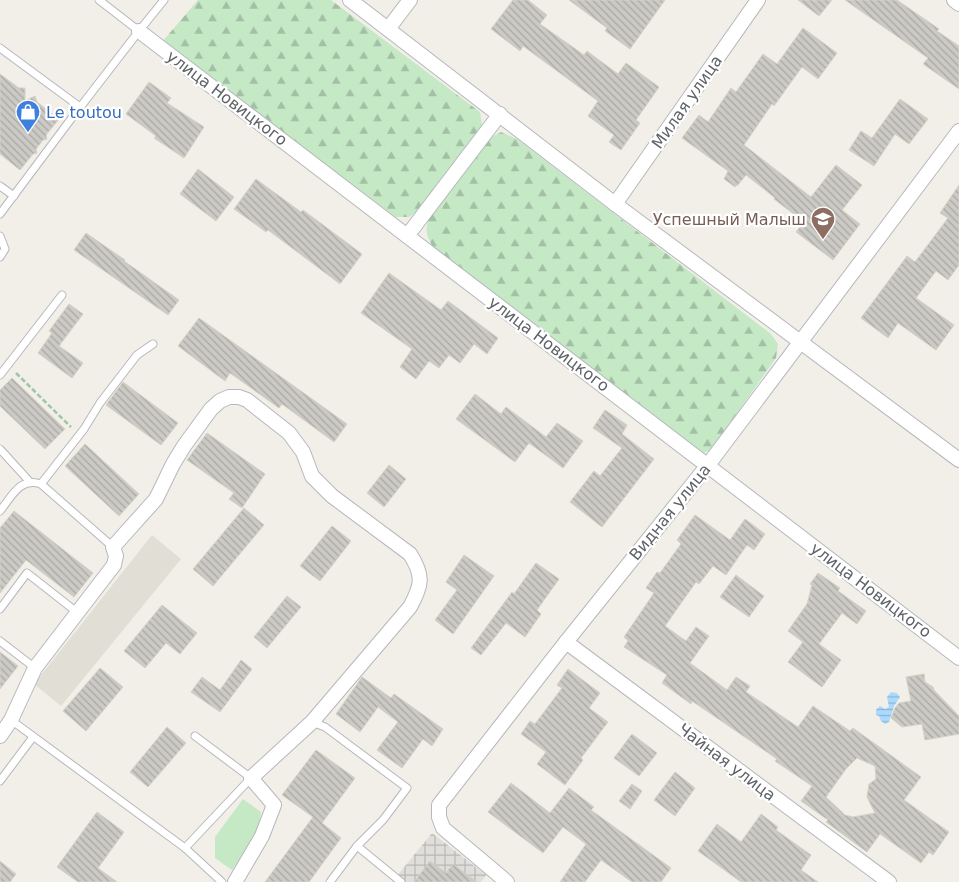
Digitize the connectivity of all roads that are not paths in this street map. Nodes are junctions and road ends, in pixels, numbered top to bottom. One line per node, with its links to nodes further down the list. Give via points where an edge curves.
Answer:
1 (99, 0): 9 (lane)
2 (164, 0): 9 (lane)
3 (350, 0): 8 (street)
4 (410, 0): 8 (street)
5 (758, 0): 16 (street, Милая улица)
6 (954, 0): 7 (street)
7 (959, 4)
8 (388, 29): 12 (street)
9 (139, 31): 11 (lane); 19 (street, улица Новицкого)
10 (0, 48): 11 (lane, via 80,108)
11 (77, 112): 15 (lane)
12 (500, 114): 16 (street); 19 (street)
13 (959, 131): 22 (street, Видная улица)
14 (0, 186): 15 (lane)
15 (14, 196): 17 (lane)
16 (615, 204): 22 (street)
17 (0, 214)
18 (0, 236): 20 (lane, via 5,250)
19 (407, 236): 27 (street, улица Новицкого)
20 (0, 257)
21 (62, 295): 24 (lane)
22 (800, 340): 26 (street); 27 (street, Видная улица)
23 (153, 344): 29 (lane, via 137,356)
24 (0, 375)
25 (0, 449): 28 (lane)
26 (959, 460)
27 (708, 465): 35 (street, Видная улица); 36 (street, улица Новицкого)
28 (30, 482): 29 (lane); 30 (lane, via 24,483)
29 (41, 484): 31 (lane)
30 (0, 511)
31 (113, 547): 33 (street, via 114,565); 39 (street, via 156,499 184,446 220,401 229,397 247,400 289,433 303,452 312,476 332,496 410,554 421,580 410,607)
32 (0, 609): 33 (lane, via 27,573)
33 (78, 613): 37 (street)
34 (0, 641): 37 (lane)
35 (566, 642): 47 (street, Видная улица, via 439,805 443,828); 52 (street, Чайная улица)
36 (959, 658)
37 (35, 668): 38 (street)
38 (11, 720): 40 (street); 42 (lane)
39 (312, 722): 43 (street); 45 (lane, via 326,727 407,788 383,820)
40 (0, 736)
41 (195, 736): 43 (lane)
42 (33, 737): 44 (lane); 46 (lane)
43 (252, 778): 46 (lane); 49 (street, via 274,805 262,836)
44 (0, 782)
45 (357, 846): 50 (lane); 51 (lane)
46 (185, 848): 48 (lane)
47 (499, 880)
48 (222, 882)
49 (235, 882)
50 (330, 882)
51 (401, 882)
52 (889, 882)

